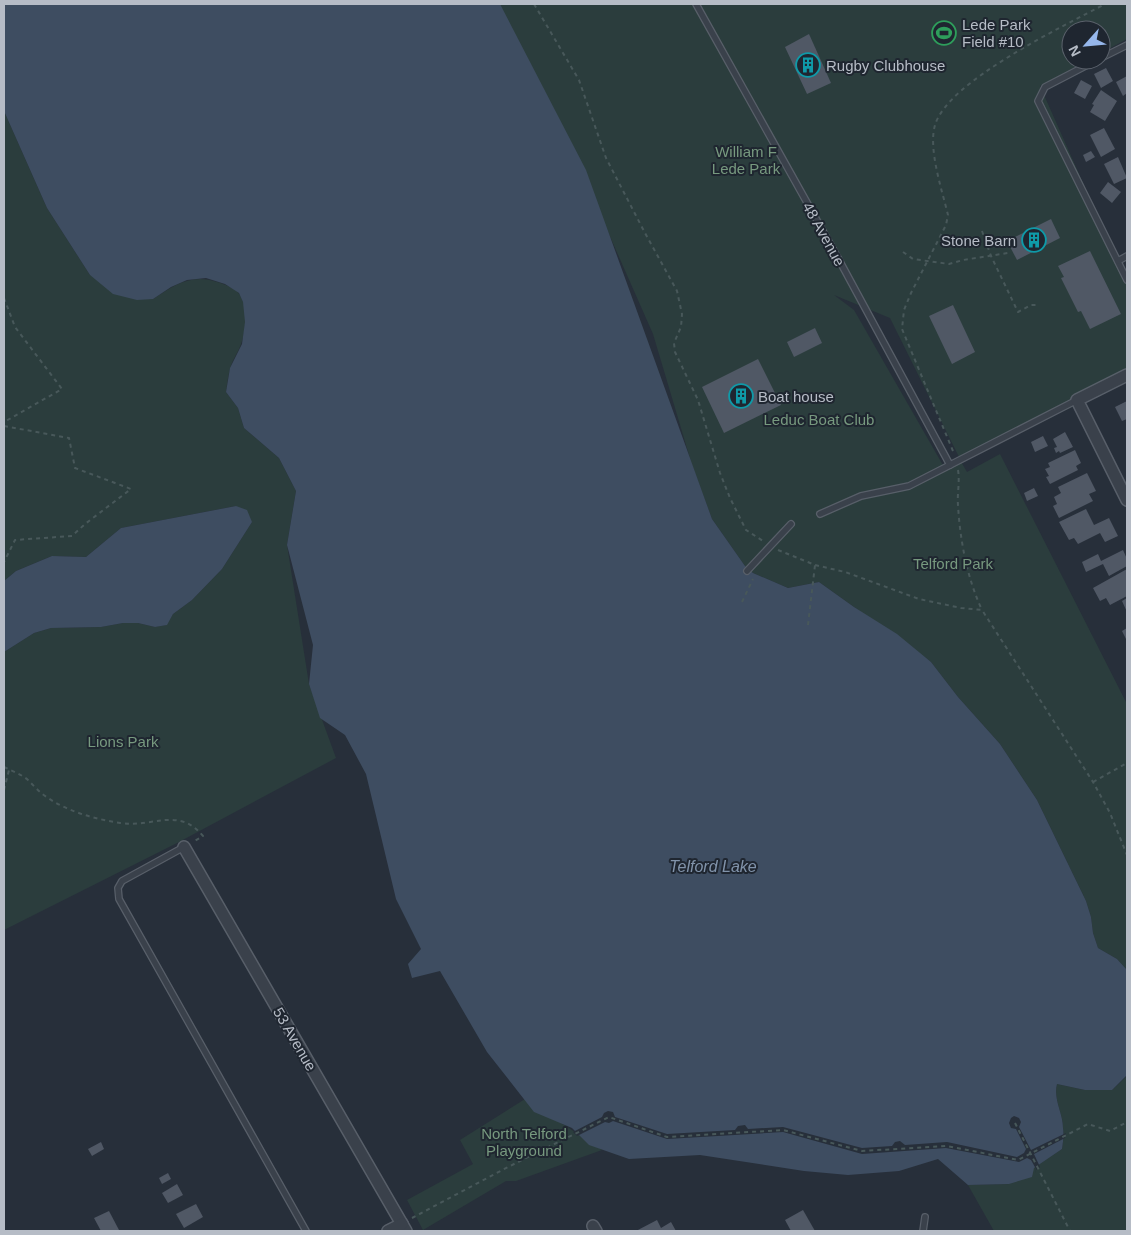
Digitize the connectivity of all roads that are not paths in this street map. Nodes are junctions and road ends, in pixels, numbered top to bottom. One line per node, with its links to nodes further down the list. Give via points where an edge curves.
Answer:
1 (696, 4): 10 (lane, 48 Avenue)
2 (1127, 44): 3 (lane)
3 (1111, 53)
4 (1077, 70): 6 (lane, via 1045,86 1038,101)
5 (1127, 256): 6 (lane)
6 (1118, 261): 7 (lane)
7 (1127, 280)
8 (1127, 375): 9 (street)
9 (1076, 400): 10 (lane); 11 (street)
10 (950, 465): 12 (lane, via 908,486 861,496)
11 (1127, 500)
12 (820, 514)
13 (791, 524): 14 (lane)
14 (747, 571)
15 (184, 847): 17 (street, 53 Avenue); 18 (lane, via 122,881 118,888 119,899)
16 (925, 1217): 20 (lane)
17 (404, 1227): 19 (street)
18 (306, 1231)
19 (388, 1231)
20 (923, 1231)

